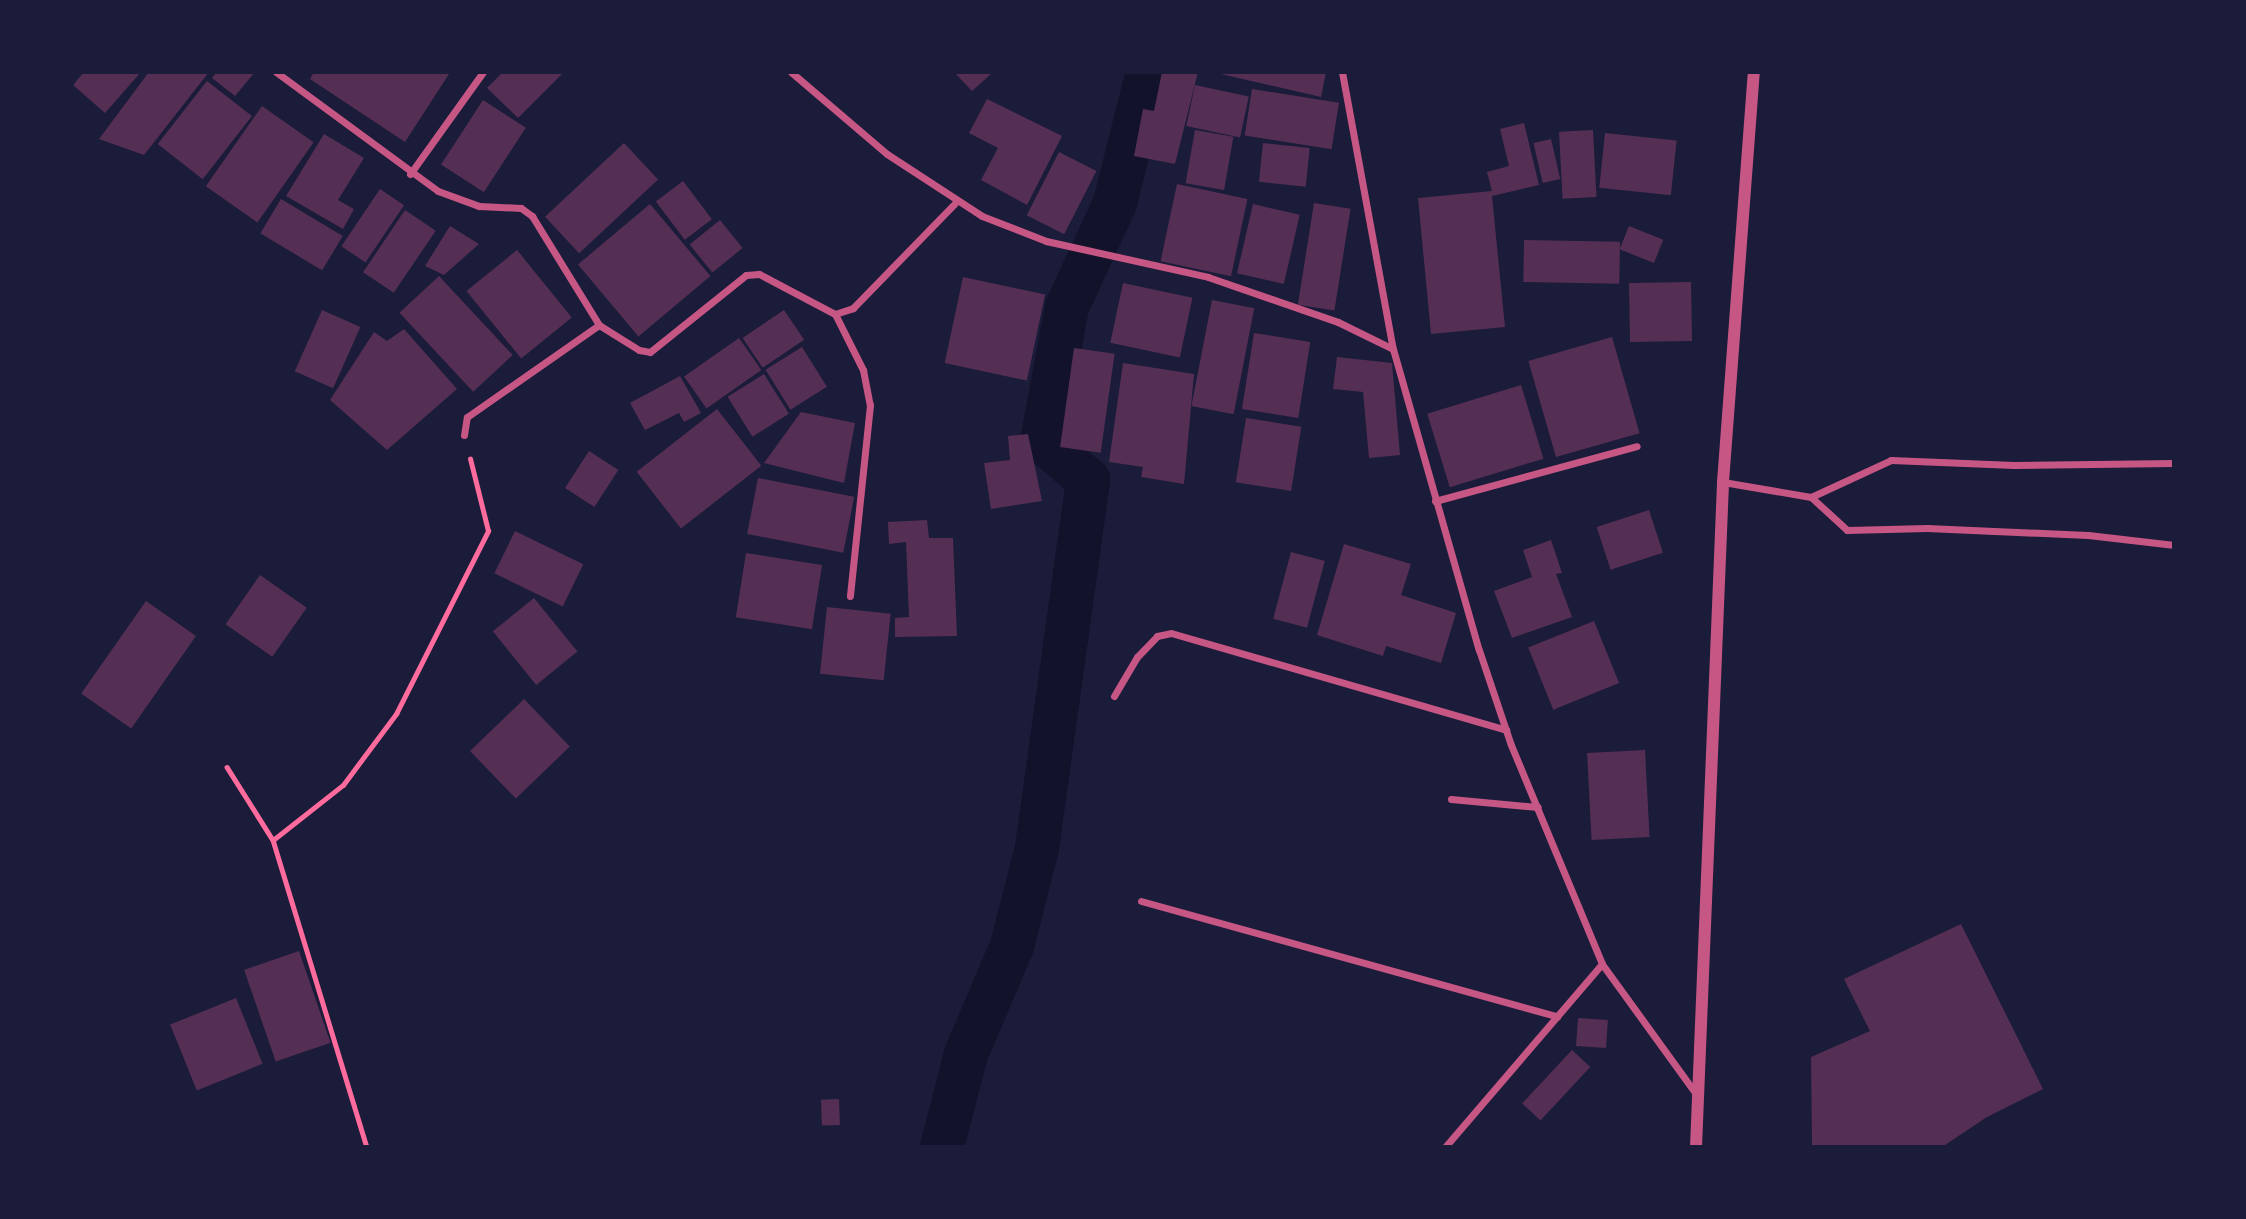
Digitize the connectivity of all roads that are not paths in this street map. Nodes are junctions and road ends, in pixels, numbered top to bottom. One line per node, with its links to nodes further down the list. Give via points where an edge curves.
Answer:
1 (276, 72): 6 (street)
2 (482, 72): 6 (street)
3 (792, 72): 7 (street, via 887,154)
4 (1342, 72): 10 (street)
5 (1754, 72): 14 (street)
6 (410, 174): 9 (street, via 479,206 508,205 531,216)
7 (955, 203): 8 (street, via 853,308); 10 (street, via 1046,241 1208,277 1288,303)
8 (835, 314): 9 (street, via 759,274 731,282 650,352); 18 (street, via 863,370 870,405)
9 (599, 325): 11 (street, via 467,417)
10 (1393, 349): 16 (street)
11 (464, 435)
12 (1637, 446): 16 (street)
13 (2174, 463): 15 (street, via 2014,466 1891,460)
14 (1723, 482): 15 (street); 26 (street)
15 (1811, 497): 17 (street, via 1847,530 2088,534)
16 (1435, 501): 20 (street)
17 (2174, 545)
18 (850, 596)
19 (1115, 696): 20 (street, via 1137,657 1157,636 1171,633)
20 (1506, 730): 22 (street)
21 (1451, 799): 22 (street)
22 (1538, 807): 24 (street)
23 (1141, 901): 25 (street)
24 (1602, 964): 25 (street); 26 (street)
25 (1557, 1016): 27 (street)
26 (1699, 1099): 28 (street)
27 (1445, 1147)
28 (1696, 1147)

